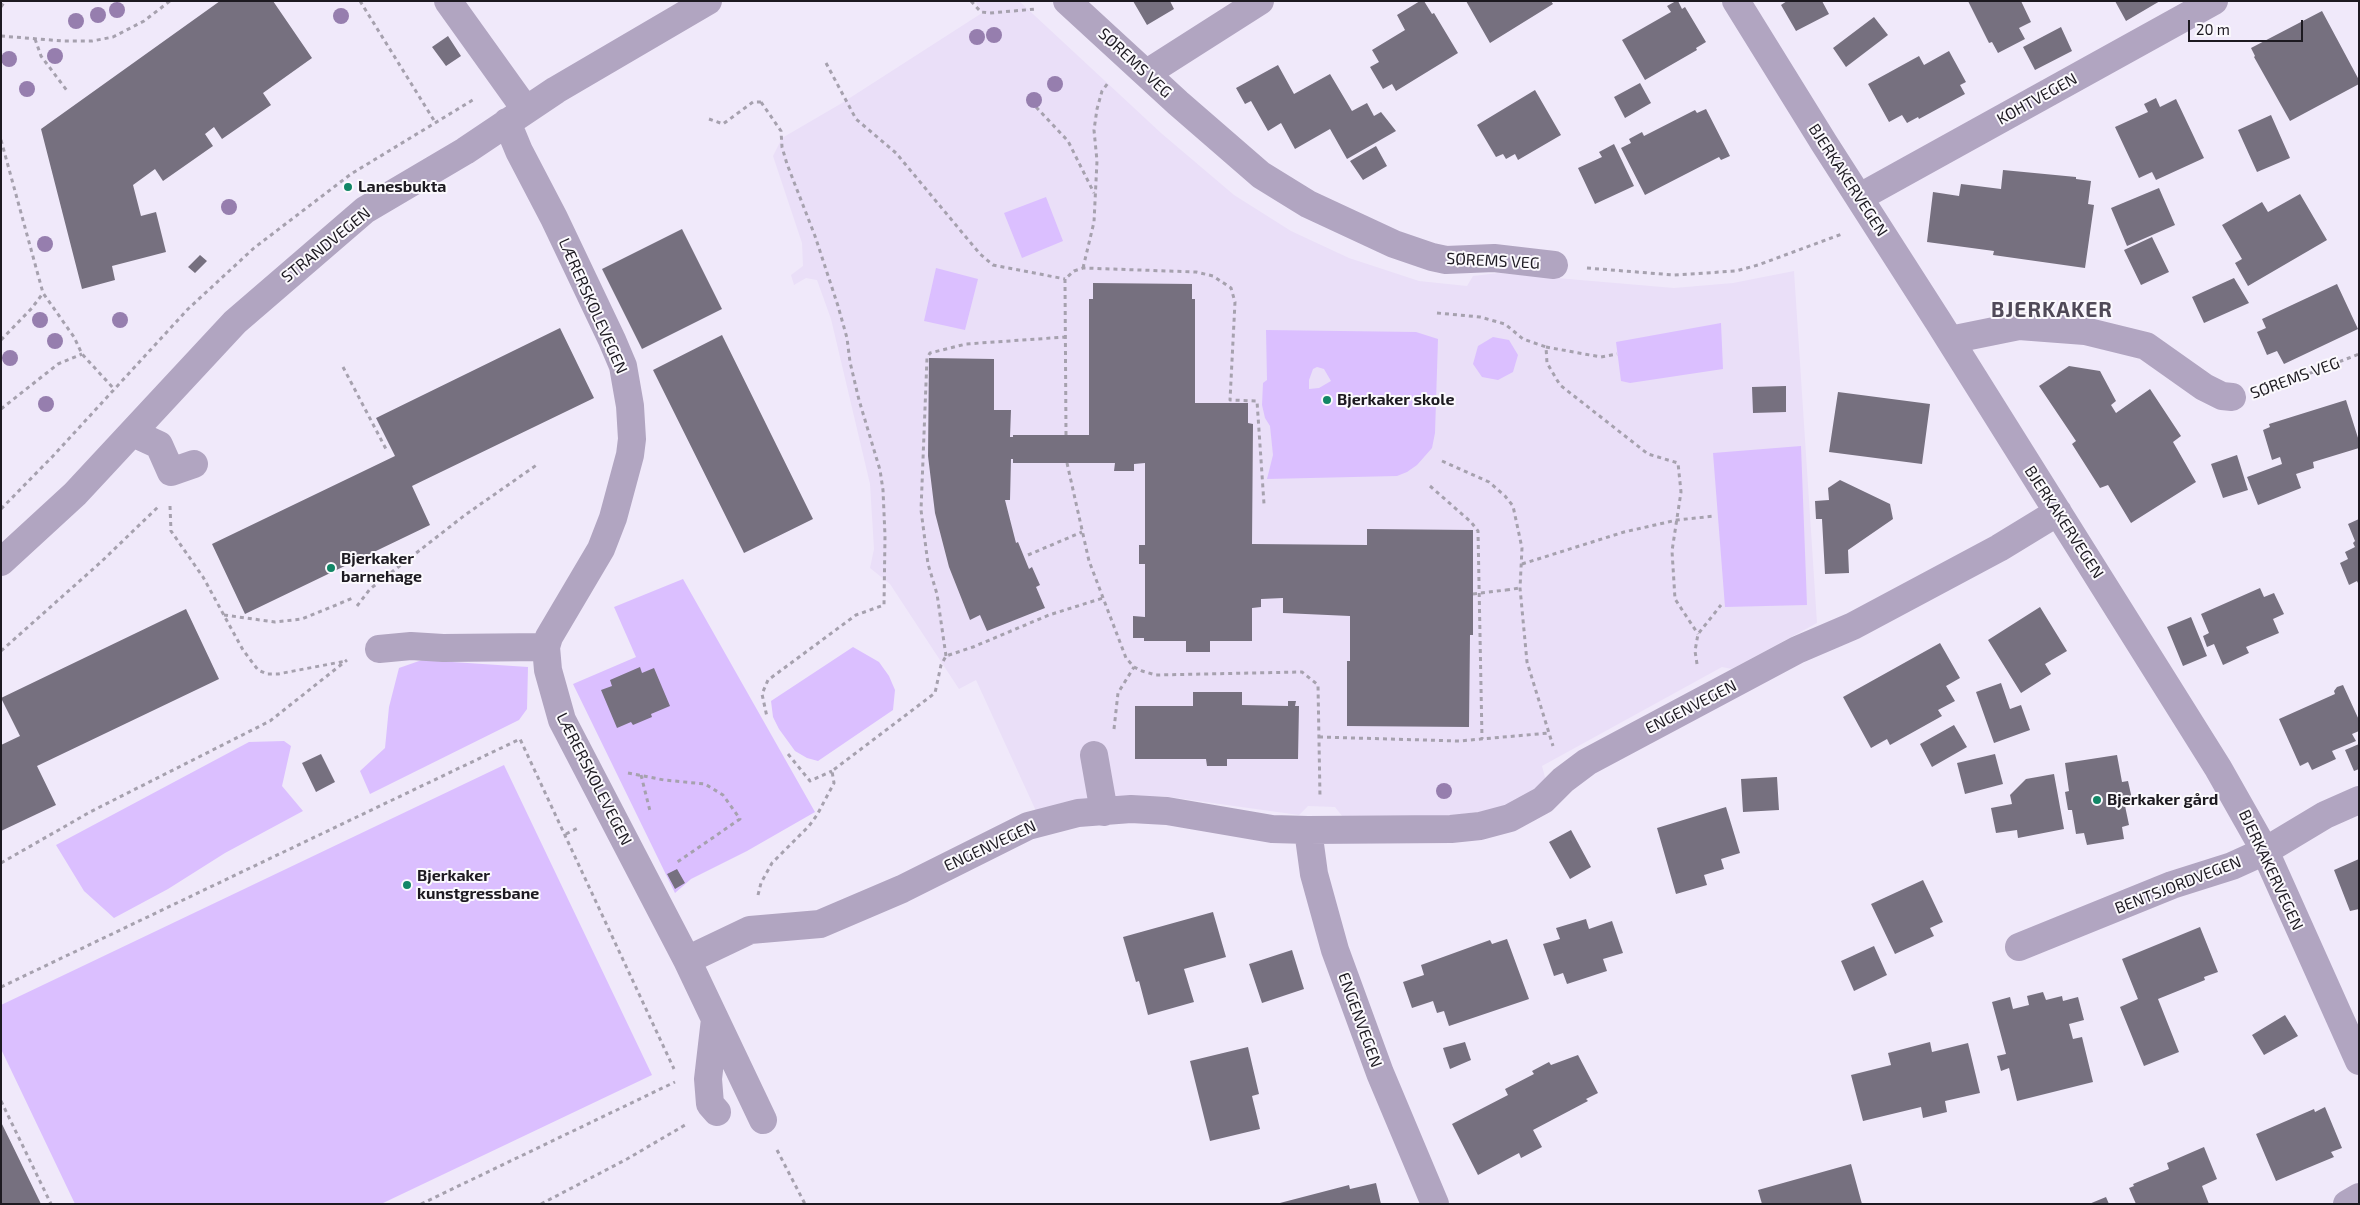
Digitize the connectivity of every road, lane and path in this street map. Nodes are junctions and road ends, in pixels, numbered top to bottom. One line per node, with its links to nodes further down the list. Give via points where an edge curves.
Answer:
1 (5, 1): 11 (path)
2 (170, 1): 14 (path, via 144,21 113,37 92,41)
3 (360, 1): 22 (path)
4 (448, 1): 20 (street, LÆRERSKOLEVEGEN)
5 (708, 1): 20 (street, STRANDVEGEN)
6 (971, 1): 12 (path, via 981,12)
7 (1067, 1): 16 (street, SØREMS VEG)
8 (1260, 1): 16 (street)
9 (1736, 1): 25 (street, BJERKAKERVEGEN)
10 (2214, 1): 25 (street, KOHTVEGEN)
11 (1, 7)
12 (1039, 9)
13 (1, 36): 14 (path)
14 (35, 39): 18 (path, via 41,56)
15 (826, 63): 29 (path, via 856,119 896,153 980,254 993,265)
16 (1147, 74): 27 (street, SØREMS VEG, via 1261,175 1308,204 1371,234 1446,260 1494,258)
17 (1112, 77): 24 (path, via 1102,91 1097,109)
18 (68, 92)
19 (1036, 107): 24 (path, via 1068,141)
20 (516, 116): 43 (street, STRANDVEGEN, via 465,151 365,210 332,237 235,322); 67 (street, LÆRERSKOLEVEGEN, via 519,152 554,218 623,366 632,439 601,549)
21 (709, 119): 74 (path, via 722,124 753,102 762,102 782,131 786,164 838,306 883,490 884,605 856,615 768,680 762,694)
22 (435, 122)
23 (1, 140): 30 (path)
24 (1094, 194): 28 (path, via 1094,222)
25 (1860, 197): 26 (street, BJERKAKERVEGEN)
26 (1874, 220): 27 (path, SØREMS VEG, via 1758,266 1736,270 1657,275); 34 (street, BJERKAKERVEGEN)
27 (1554, 265)
28 (1083, 268): 29 (path); 51 (path, via 1196,272 1212,276 1230,288 1235,302 1230,400 1257,401)
29 (1065, 279): 32 (path)
30 (43, 293): 33 (path); 36 (path)
31 (1437, 313): 35 (path, via 1480,317 1505,324 1523,339)
32 (1066, 337): 44 (path); 70 (path, via 966,344 930,353 927,358 921,510)
33 (1, 340)
34 (1950, 340): 41 (street, SØREMS VEG, via 2019,326 2085,331 2146,346 2204,387); 52 (street, BJERKAKERVEGEN)
35 (1546, 347): 37 (path, via 1601,356); 54 (path, via 1547,362 1560,385 1648,454 1678,463 1681,492)
36 (82, 354): 40 (path); 42 (path, via 58,364)
37 (1617, 354)
38 (2359, 354): 41 (path, SØREMS VEG, via 2254,395)
39 (343, 366): 45 (path)
40 (115, 390)
41 (2232, 397)
42 (1, 409)
43 (133, 433): 49 (street, via 159,445); 57 (street, STRANDVEGEN, via 75,494)
44 (1066, 435)
45 (386, 449)
46 (1442, 461): 58 (path, via 1489,482 1513,506)
47 (1067, 463): 55 (path)
48 (538, 464): 64 (path, via 370,589)
49 (178, 477): 65 (path, via 171,531 203,577); 69 (path, via 101,562)
50 (1430, 486): 77 (path, via 1478,531)
51 (1264, 504)
52 (2058, 512): 73 (street, ENGENVEGEN, via 1999,548 1853,626 1813,642); 86 (street, BJERKAKERVEGEN, via 2218,768)
53 (1715, 516): 54 (path)
54 (1677, 520): 58 (path, via 1588,541); 66 (path, via 1672,568 1674,599)
55 (1082, 532): 56 (path); 62 (path)
56 (1028, 555)
57 (1, 562)
58 (1522, 564): 59 (path)
59 (1520, 588): 60 (path, bridge); 75 (path, via 1527,662)
60 (1473, 594)
61 (353, 598): 65 (path, via 302,619 275,622)
62 (1102, 598): 70 (path, via 1048,615); 72 (path, via 1126,658)
63 (1721, 605): 66 (path)
64 (357, 606)
65 (223, 615): 71 (path, via 249,660 266,674)
66 (1698, 634): 73 (path, via 1695,651 1700,679)
67 (546, 647): 68 (street); 91 (street, LÆRERSKOLEVEGEN, via 548,670 562,720)
68 (379, 648): 71 (path)
69 (1, 651)
70 (946, 656): 80 (path, via 935,693)
71 (347, 660): 87 (path, via 270,721 90,812)
72 (1134, 667): 76 (path, via 1156,674 1302,672 1318,685); 79 (path, via 1118,693 1112,748)
73 (1711, 696): 82 (street, ENGENVEGEN, via 1587,762)
74 (767, 717)
75 (1549, 733): 77 (path); 82 (path)
76 (1319, 737): 77 (path); 85 (path)
77 (1482, 739)
78 (788, 754): 80 (path, via 810,781)
79 (1094, 755): 84 (street)
80 (832, 771): 89 (path, via 834,783 817,815 772,863 762,883)
81 (641, 775): 88 (path, via 705,784 723,795 740,819)
82 (1563, 780): 85 (street, ENGENVEGEN, via 1528,809 1480,826 1431,830)
83 (2359, 800): 86 (street, BENTSJORDVEGEN, via 2325,815)
84 (1104, 812): 85 (street, ENGENVEGEN, via 1131,809 1167,811 1272,829); 89 (street, ENGENVEGEN, via 1078,813 1028,826 902,889 820,924)
85 (1314, 830): 105 (street, ENGENVEGEN, via 1314,874 1335,950 1380,1073)
86 (2265, 851): 90 (street, BENTSJORDVEGEN); 94 (street, BJERKAKERVEGEN)
87 (1, 863)
88 (677, 865)
89 (750, 930): 91 (street, ENGENVEGEN)
90 (2019, 947)
91 (687, 960): 93 (street, LÆRERSKOLEVEGEN)
92 (1, 987): 95 (path, via 520,739)
93 (715, 1019): 98 (street, via 708,1079 710,1104); 99 (street, LÆRERSKOLEVEGEN)
94 (2359, 1061)
95 (675, 1071)
96 (679, 1080): 102 (path)
97 (1, 1101): 101 (path)
98 (717, 1112): 103 (path, via 684,1125)
99 (763, 1120): 104 (path)
100 (2359, 1197): 106 (street)
101 (51, 1204)
102 (421, 1204)
103 (540, 1204)
104 (805, 1204)
105 (1435, 1204)
106 (2347, 1204)

